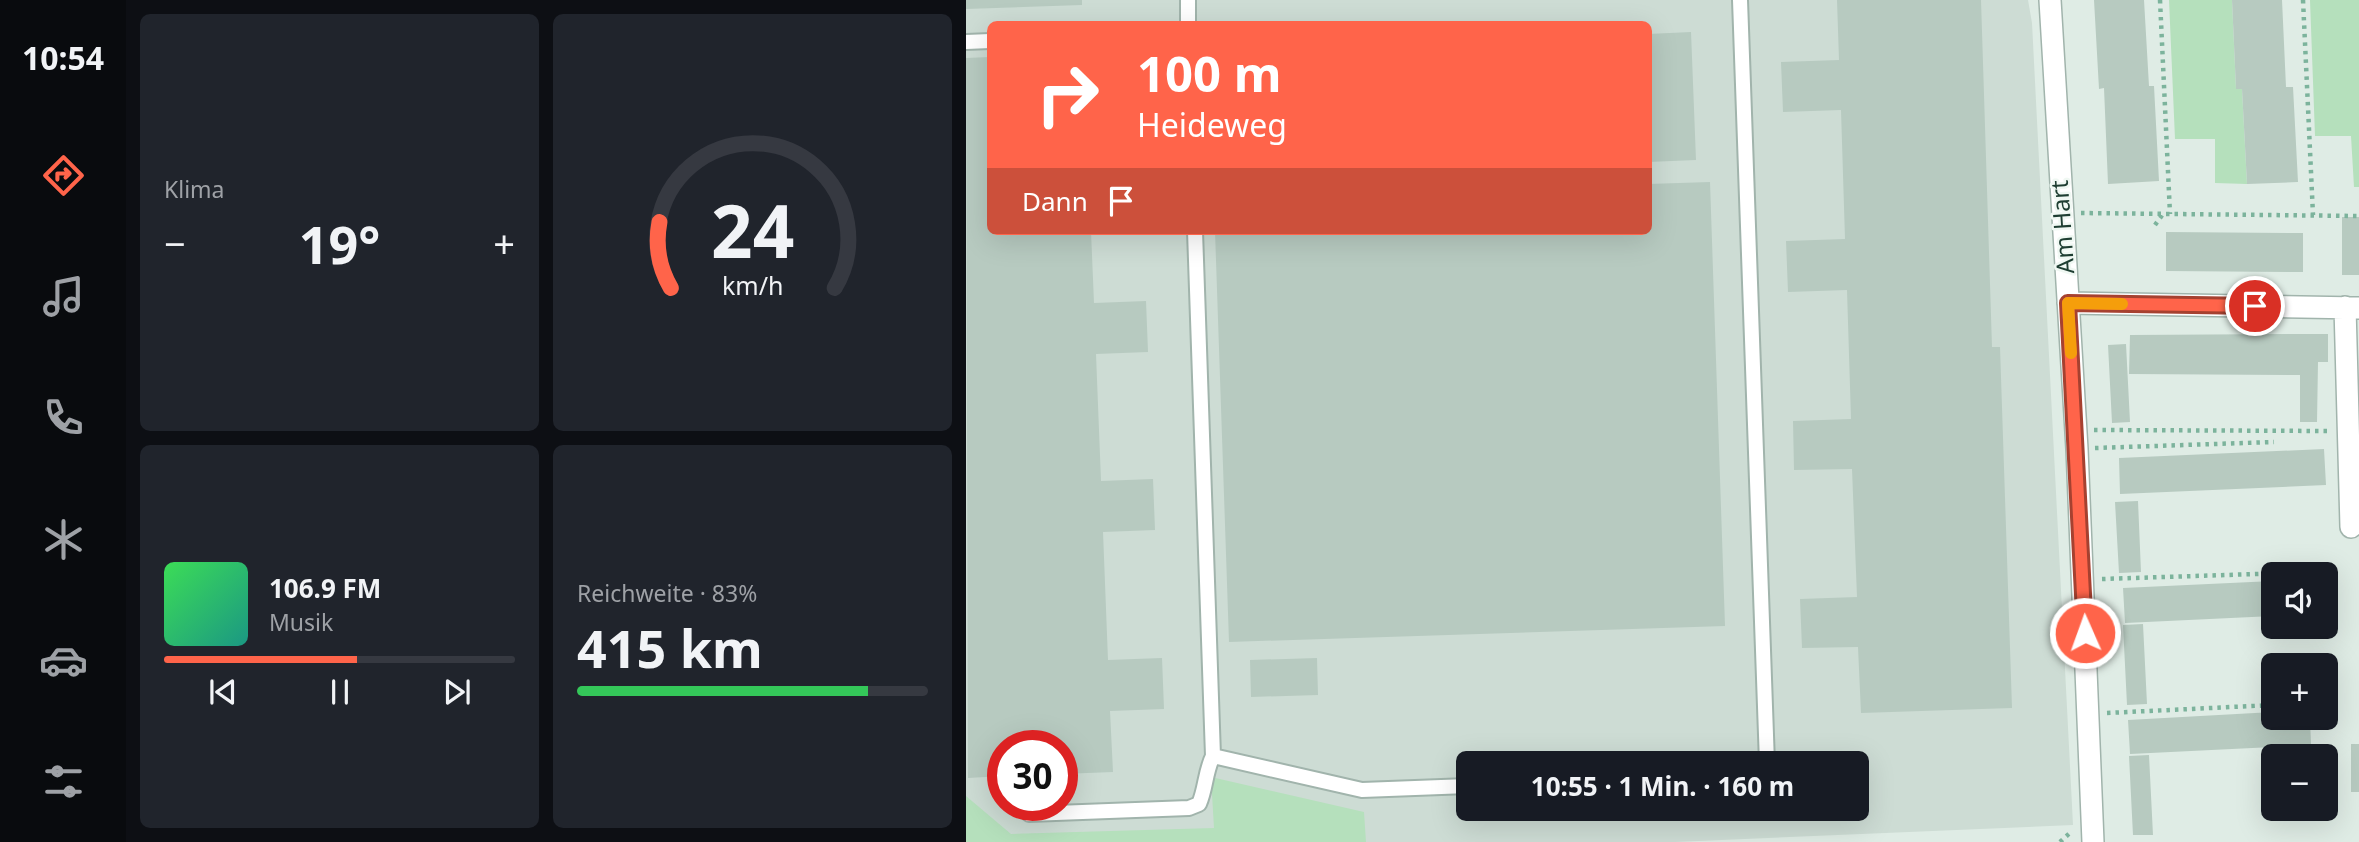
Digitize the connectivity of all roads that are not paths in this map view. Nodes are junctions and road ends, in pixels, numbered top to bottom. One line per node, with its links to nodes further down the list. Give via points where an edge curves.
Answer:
1 (1188, 0): 4 (lane)
2 (1740, 0): 11 (lane)
3 (2050, 0): 8 (street, Am Hart)
4 (1188, 21)
5 (987, 41): 6 (lane)
6 (966, 42)
7 (1195, 235): 12 (lane)
8 (2068, 303): 9 (street); 15 (street, Am Hart)
9 (2352, 307): 10 (street, via 2349,431)
10 (2355, 529)
11 (1767, 751)
12 (1213, 756): 13 (lane, via 1362,790); 14 (lane, via 1199,804)
13 (1456, 786)
14 (1078, 812)
15 (2093, 842)

